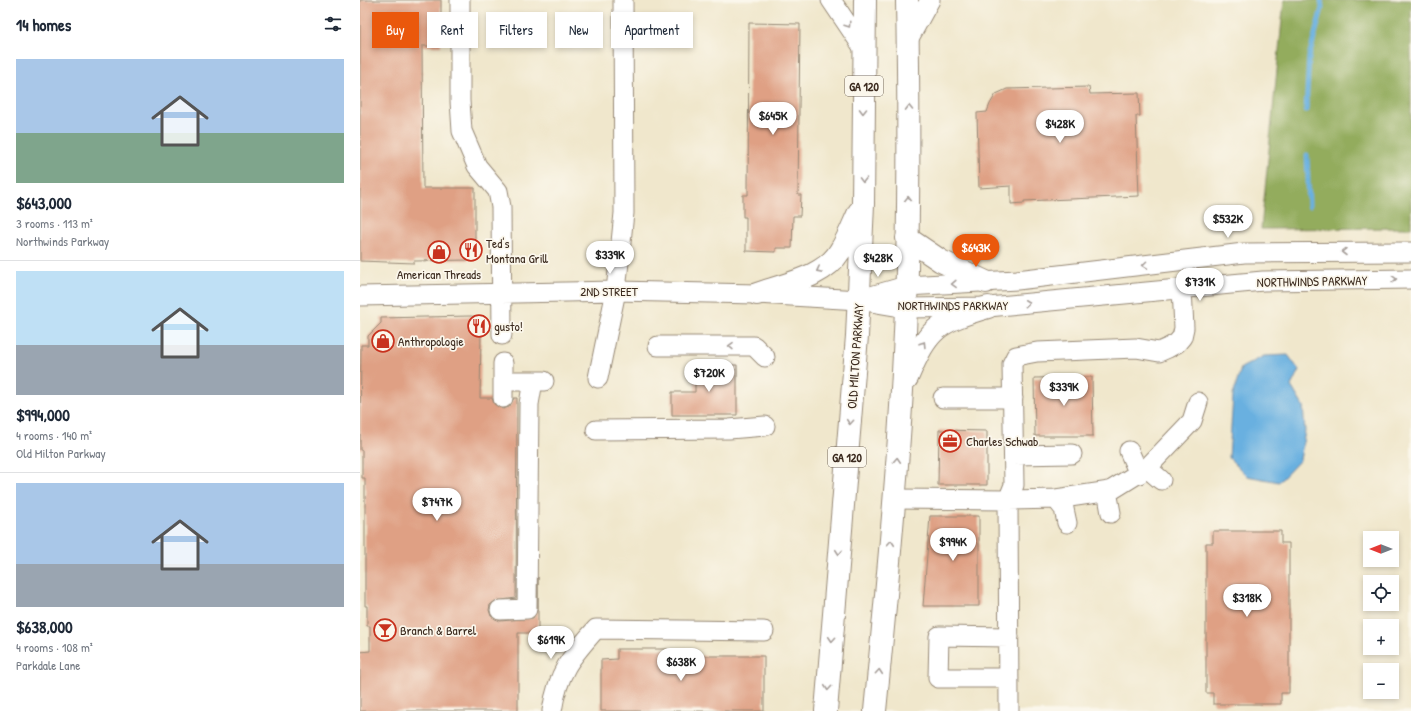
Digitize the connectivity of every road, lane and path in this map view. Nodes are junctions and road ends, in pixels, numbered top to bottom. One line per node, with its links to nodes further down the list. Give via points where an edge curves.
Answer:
1 (460, 0): 17 (street, via 462,131 477,166 498,191 501,208)
2 (623, 0): 16 (street, via 624,213)
3 (831, 0): 8 (street, one-way to 8)
4 (865, 0): 8 (highway, OLD MILTON PARKWAY / GA 120)
5 (908, 0): 7 (highway)
6 (930, 0): 7 (street)
7 (908, 40): 10 (highway, one-way to 7, via 910,134)
8 (864, 49): 9 (highway, OLD MILTON PARKWAY / GA 120, one-way to 9)
9 (863, 204): 18 (highway, one-way to 18, via 840,252 827,267); 20 (highway, OLD MILTON PARKWAY / GA 120)
10 (907, 238): 13 (highway, via 941,261); 14 (highway)
11 (1411, 252): 13 (street, NORTHWINDS PARKWAY, one-way to 13, via 1244,253)
12 (1411, 279): 15 (street, NORTHWINDS PARKWAY, one-way to 12, via 1263,281)
13 (986, 282): 14 (street, NORTHWINDS PARKWAY, one-way to 14)
14 (906, 286): 20 (street, NORTHWINDS PARKWAY); 22 (highway)
15 (1182, 288): 21 (street, NORTHWINDS PARKWAY, one-way to 15); 30 (street, via 1184,328 1177,343 1159,352 1136,348 1037,352 1016,356 1012,364)
16 (616, 291): 17 (street, 2ND STREET); 18 (street, 2ND STREET); 26 (street)
17 (503, 293): 19 (street, 2ND STREET); 23 (street)
18 (757, 294): 20 (street, 2ND STREET)
19 (360, 296)
20 (859, 300): 22 (street, NORTHWINDS PARKWAY); 49 (highway, OLD MILTON PARKWAY / GA 120, one-way to 49)
21 (988, 307): 22 (street, NORTHWINDS PARKWAY); 28 (highway, one-way to 21, via 928,336 944,323)
22 (906, 308): 28 (highway)
23 (502, 335)
24 (658, 346): 25 (street, one-way to 24, via 754,346)
25 (766, 357)
26 (598, 378)
27 (503, 381): 44 (street, via 539,381 528,404 527,609)
28 (901, 392): 39 (highway, one-way to 28)
29 (943, 398): 30 (street)
30 (1013, 398): 36 (street)
31 (1198, 402): 37 (street, via 1192,421)
32 (765, 426): 33 (street, via 728,429)
33 (596, 430)
34 (1129, 451): 37 (street)
35 (1072, 454): 36 (street)
36 (1014, 455): 41 (street, via 1014,485)
37 (1149, 474): 38 (street)
38 (1108, 491): 40 (street); 42 (street)
39 (895, 499): 41 (street); 50 (highway, one-way to 39)
40 (1056, 499): 41 (street); 43 (street, via 1064,509)
41 (1008, 500): 46 (street)
42 (1112, 513)
43 (1067, 523)
44 (500, 610)
45 (764, 631): 48 (street, via 596,630 567,664 555,692)
46 (1009, 637): 47 (street); 47 (street, via 939,636 938,678)
47 (1009, 678): 51 (street)
48 (552, 711)
49 (826, 711)
50 (875, 711)
51 (1009, 711)

